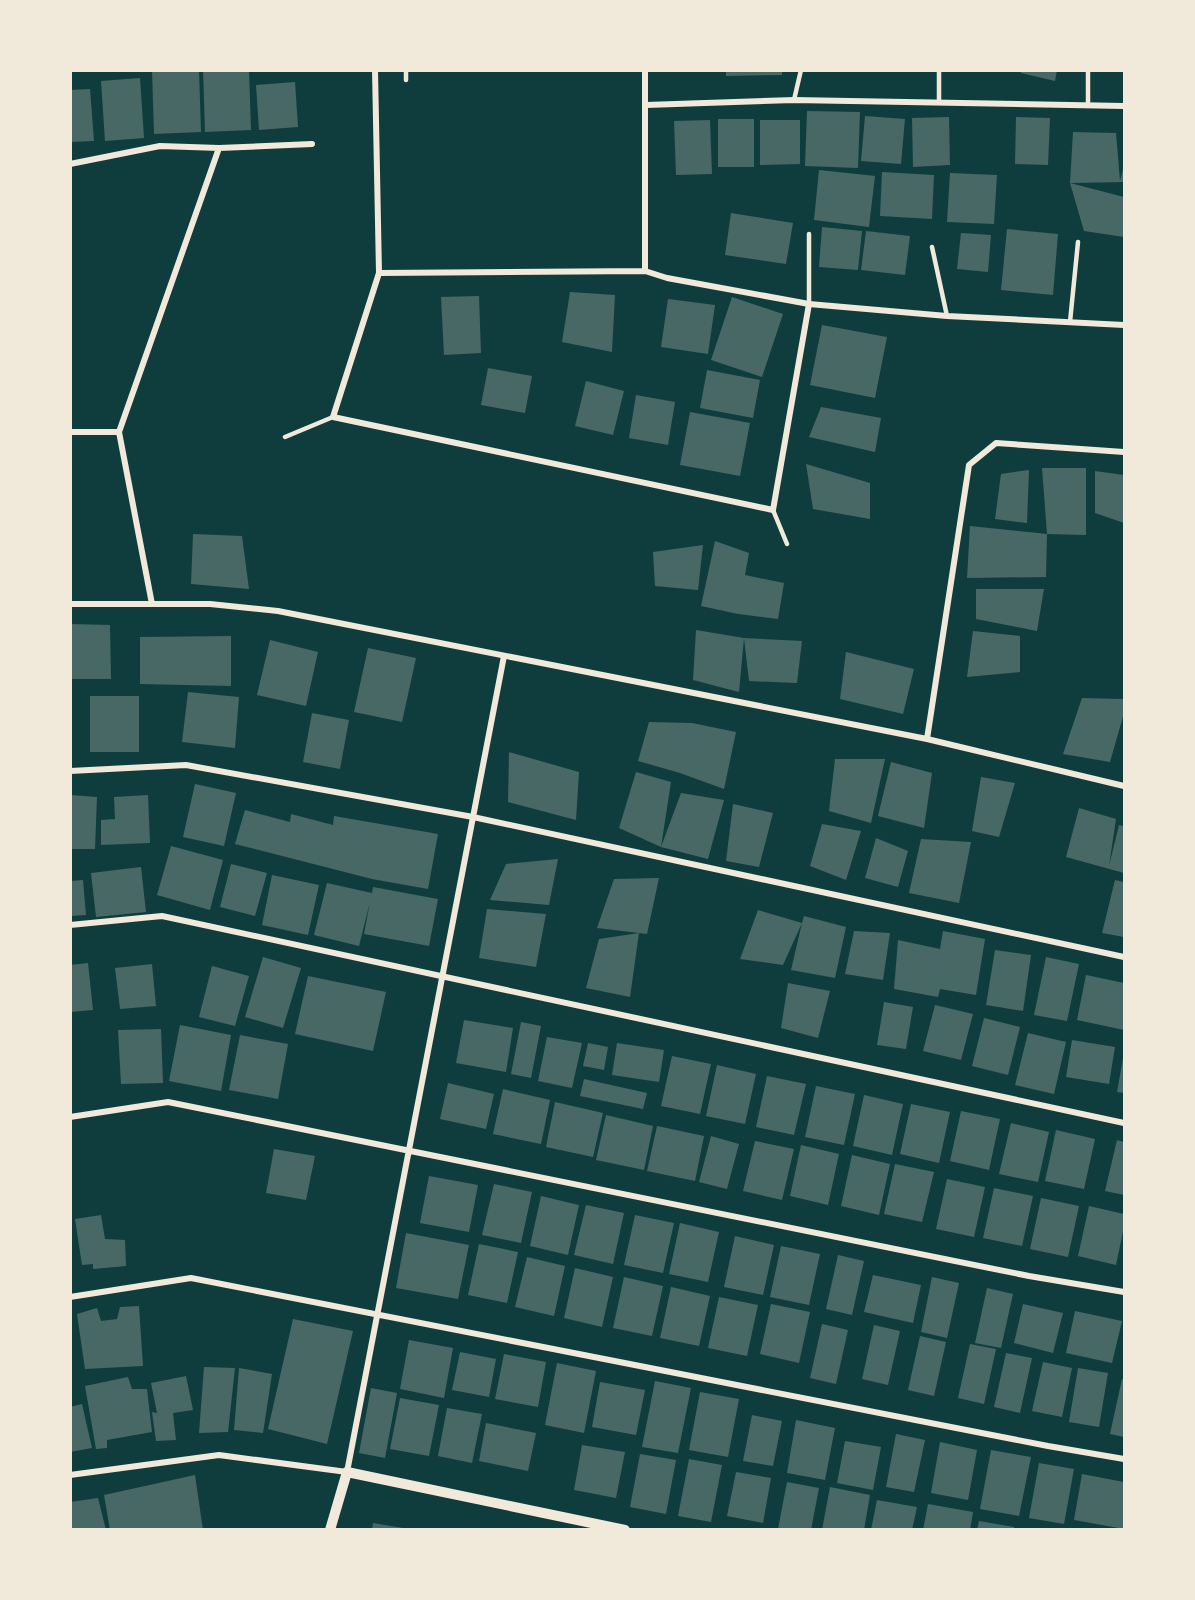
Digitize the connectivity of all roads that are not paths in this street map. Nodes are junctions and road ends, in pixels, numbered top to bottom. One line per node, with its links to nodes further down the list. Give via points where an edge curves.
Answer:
1 (375, 70): 20 (street)
2 (406, 70): 7 (lane)
3 (645, 70): 10 (street)
4 (801, 70): 8 (lane)
5 (939, 70): 9 (lane)
6 (1088, 70): 11 (lane)
7 (406, 80)
8 (794, 100): 9 (street); 10 (street)
9 (939, 102): 11 (street)
10 (646, 105): 19 (street)
11 (1088, 106): 12 (street)
12 (1125, 106)
13 (312, 144): 14 (street)
14 (219, 148): 15 (street, via 160,146); 27 (street)
15 (70, 164)
16 (809, 234): 21 (lane)
17 (1078, 242): 23 (lane)
18 (932, 247): 22 (lane)
19 (645, 271): 20 (street); 21 (street)
20 (379, 273): 25 (street)
21 (809, 304): 22 (street); 30 (street)
22 (947, 316): 23 (street)
23 (1070, 322): 24 (street)
24 (1125, 325)
25 (333, 417): 28 (lane); 30 (street)
26 (70, 432): 27 (street)
27 (119, 432): 33 (street)
28 (285, 438)
29 (1125, 452): 35 (street, via 996,443 969,465)
30 (773, 510): 31 (lane)
31 (787, 544)
32 (70, 604): 33 (street)
33 (152, 604): 34 (street, via 210,604 278,611)
34 (504, 656): 35 (street); 38 (street)
35 (927, 739): 37 (street)
36 (70, 771): 38 (street, via 186,765)
37 (1125, 786)
38 (473, 817): 40 (street); 41 (street)
39 (70, 925): 41 (street, via 162,916)
40 (1125, 957)
41 (443, 976): 43 (street); 44 (street)
42 (70, 1117): 44 (street, via 168,1102)
43 (1125, 1123)
44 (409, 1151): 45 (street); 47 (street)
45 (1125, 1292)
46 (70, 1297): 47 (street, via 191,1278)
47 (377, 1314): 48 (street); 49 (street)
48 (1125, 1459)
49 (347, 1472): 50 (street, via 219,1455); 51 (street); 52 (street)
50 (70, 1475)
51 (330, 1530)
52 (625, 1530)

